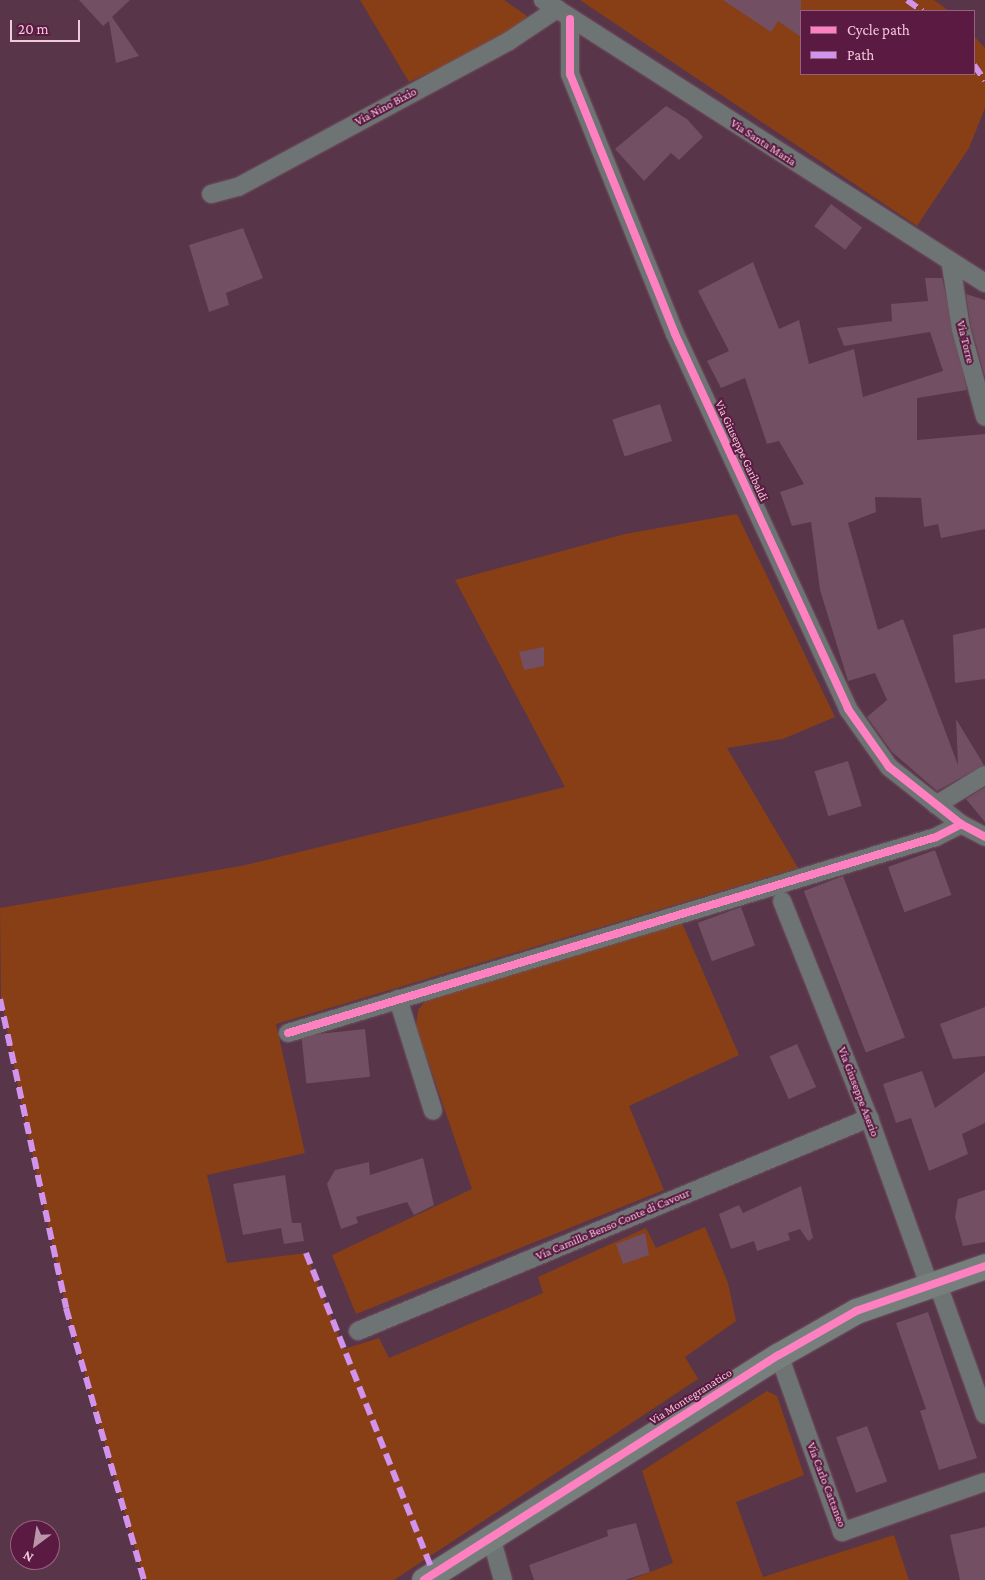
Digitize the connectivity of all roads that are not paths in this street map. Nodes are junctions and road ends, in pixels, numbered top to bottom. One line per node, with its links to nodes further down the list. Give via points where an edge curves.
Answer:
1 (557, 9): 2 (street, Via Nino Bixio, via 509,41 238,187); 3 (street, Via Santa Maria); 7 (street, Via Giuseppe Garibaldi, via 570,74 675,334 848,709 889,767)
2 (211, 194)
3 (951, 265): 4 (street, Via Santa Maria); 5 (street, Via Torre, via 961,329)
4 (985, 284)
5 (985, 417)
6 (985, 775): 7 (street)
7 (936, 806): 8 (street, Via Giuseppe Garibaldi)
8 (961, 824): 9 (street, Via Giuseppe Garibaldi); 11 (street, via 936,837)
9 (985, 838)
10 (782, 901): 14 (street, Via Giuseppe Aserio)
11 (398, 1000): 12 (street); 13 (street)
12 (288, 1033)
13 (433, 1111)
14 (869, 1118): 16 (street, Via Giuseppe Aserio); 17 (street, Via Camillo Benso Conte di Cavour)
15 (985, 1266): 16 (street, Via Montegranatico)
16 (933, 1283): 18 (street, Via Montegranatico, via 856,1311); 19 (street, Via Giuseppe Aserio)
17 (358, 1331)
18 (779, 1355): 20 (street, Via Carlo Cattaneo, via 842,1532); 21 (street, Via Montegranatico)
19 (985, 1415)
20 (985, 1482)
21 (491, 1537): 22 (street, Via Montegranatico); 23 (street)
22 (424, 1580)
23 (503, 1580)

